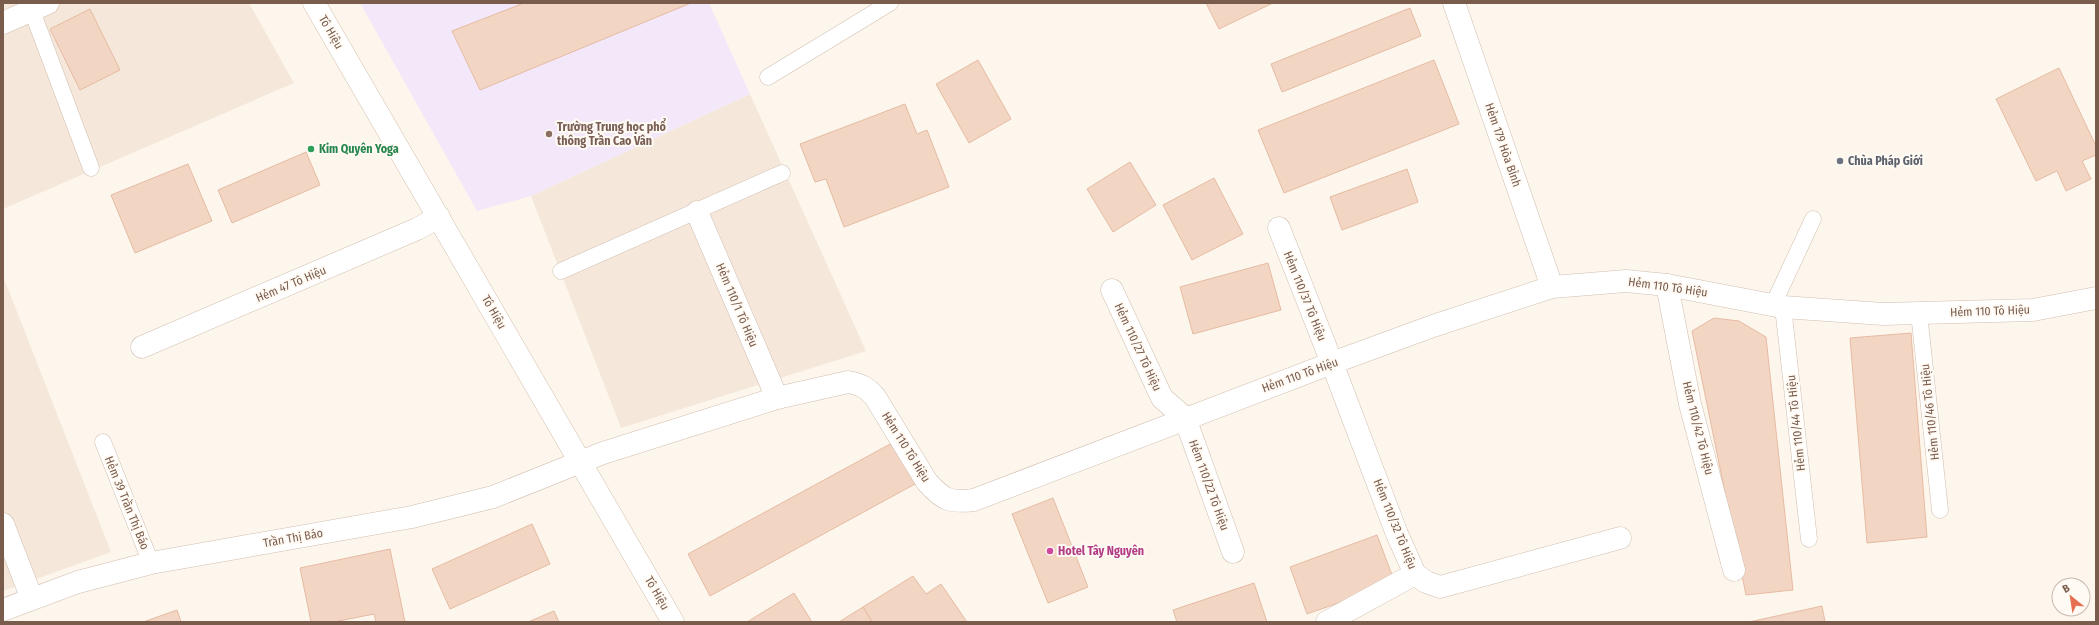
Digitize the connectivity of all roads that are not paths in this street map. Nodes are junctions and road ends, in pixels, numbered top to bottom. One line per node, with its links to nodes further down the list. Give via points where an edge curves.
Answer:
1 (314, 3): 10 (street, Tô Hiệu)
2 (890, 3): 6 (lane)
3 (1454, 3): 15 (street, Hẻm 179 Hòa BÌnh)
4 (40, 7): 5 (street); 7 (lane)
5 (3, 23)
6 (768, 77)
7 (91, 168)
8 (782, 173): 9 (lane)
9 (697, 212): 13 (lane); 22 (street, Hẻm 110/1 Tô Hiệu)
10 (439, 217): 20 (street, Hẻm 47 Tô Hiệu, via 418,230); 25 (street, Tô Hiệu)
11 (1813, 219): 18 (lane)
12 (1279, 228): 21 (street, Hẻm 110/37 Tô Hiệu)
13 (561, 271)
14 (1667, 285): 15 (street, Hẻm 110 Tô Hiệu, via 1626,281); 18 (street, Hẻm 110 Tô Hiệu); 32 (street, Hẻm 110/42 Tô Hiệu, via 1690,404)
15 (1552, 287): 21 (street, Hẻm 110 Tô Hiệu)
16 (1112, 290): 23 (street, Hẻm 110/27 Tô Hiệu, via 1162,398)
17 (2096, 298): 19 (street, Hẻm 110 Tô Hiệu, via 2033,310)
18 (1778, 306): 19 (street, Hẻm 110 Tô Hiệu, via 1883,314); 29 (lane, Hẻm 110/44 Tô Hiệu)
19 (1919, 313): 26 (lane, Hẻm 110/46 Tô Hiệu)
20 (142, 347)
21 (1332, 363): 23 (street, Hẻm 110 Tô Hiệu); 33 (street, Hẻm 110/32 Tô Hiệu, via 1397,534)
22 (777, 398): 23 (street, Hẻm 110 Tô Hiệu, via 848,382 863,386 876,397 936,493 946,500 958,502 974,500); 25 (street, Hẻm 110 Tô Hiệu, via 602,453)
23 (1185, 418): 30 (street, Hẻm 110/22 Tô Hiệu)
24 (103, 442): 31 (lane, Hẻm 39 Trần Thị Báo)
25 (581, 462): 31 (street, Trần Thị Báo, via 492,497 412,517); 36 (street, Tô Hiệu)
26 (1940, 510)
27 (3, 524): 34 (street)
28 (1620, 538): 33 (street, Hẻm 110/32 Tô Hiệu, via 1440,588)
29 (1809, 539)
30 (1233, 552)
31 (151, 563): 34 (street, Trần Thị Báo, via 78,582)
32 (1734, 570)
33 (1415, 574): 37 (street)
34 (32, 599): 35 (street, Trần Thị Báo)
35 (3, 610)
36 (674, 622)
37 (1327, 622)

